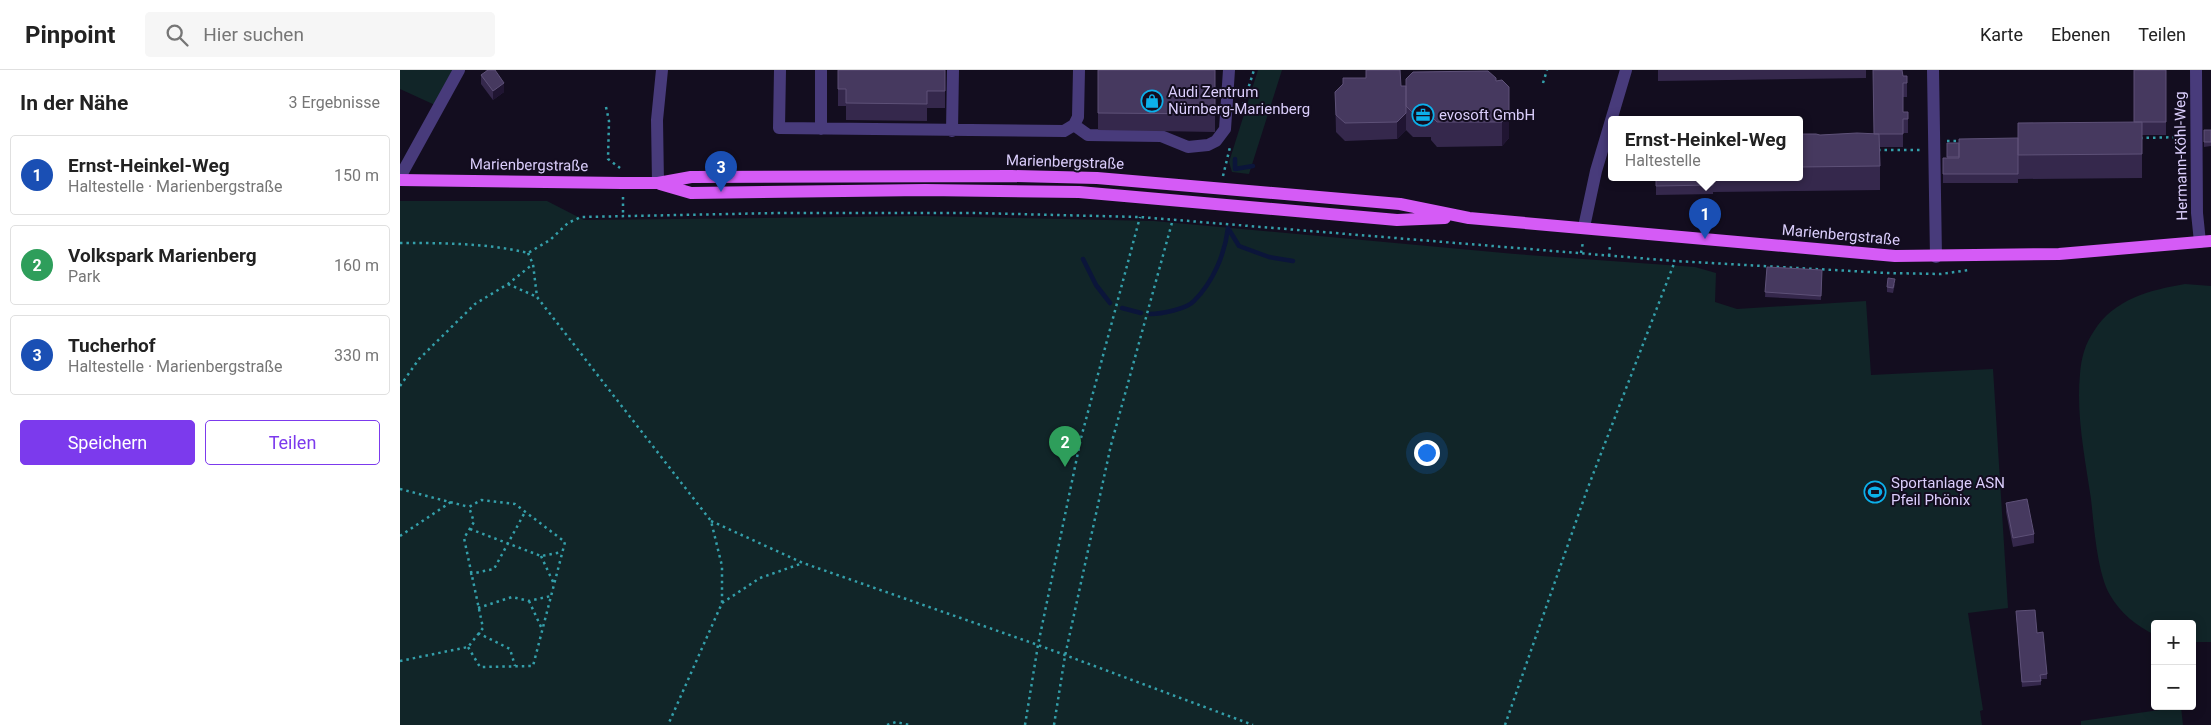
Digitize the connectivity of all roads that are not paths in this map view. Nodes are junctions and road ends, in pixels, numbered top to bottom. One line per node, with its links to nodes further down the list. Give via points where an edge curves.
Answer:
1 (459, 70): 17 (street)
2 (662, 70): 18 (street, via 657,120)
3 (780, 70): 13 (street, via 779,128)
4 (821, 70): 13 (street)
5 (952, 70): 14 (street)
6 (1079, 70): 12 (street, via 1078,117)
7 (1229, 70): 12 (street, via 1225,129 1216,141 1208,145 1188,147 1161,136 1088,135)
8 (1626, 70): 11 (street)
9 (1933, 70): 23 (street)
10 (2196, 70): 22 (street, Hermann-Köhl-Weg, via 2197,213)
11 (1612, 116)
12 (1074, 125): 14 (street, via 1064,131)
13 (820, 129): 14 (street)
14 (952, 131)
15 (1608, 131): 21 (street)
16 (1012, 176): 18 (main road, Marienbergstraße, via 691,177); 19 (main road); 20 (main road, Marienbergstraße, via 1097,178 1400,204)
17 (400, 178): 18 (main road, Marienbergstraße, via 623,177)
18 (658, 183): 19 (main road, Marienbergstraße, via 692,193)
19 (995, 190): 20 (main road, Marienbergstraße, via 1105,193 1397,220)
20 (1469, 218): 21 (main road, Marienbergstraße)
21 (1584, 227): 23 (main road, Marienbergstraße, via 1858,254)
22 (2206, 242): 23 (main road, Marienbergstraße, via 2084,252)
23 (1936, 257)

